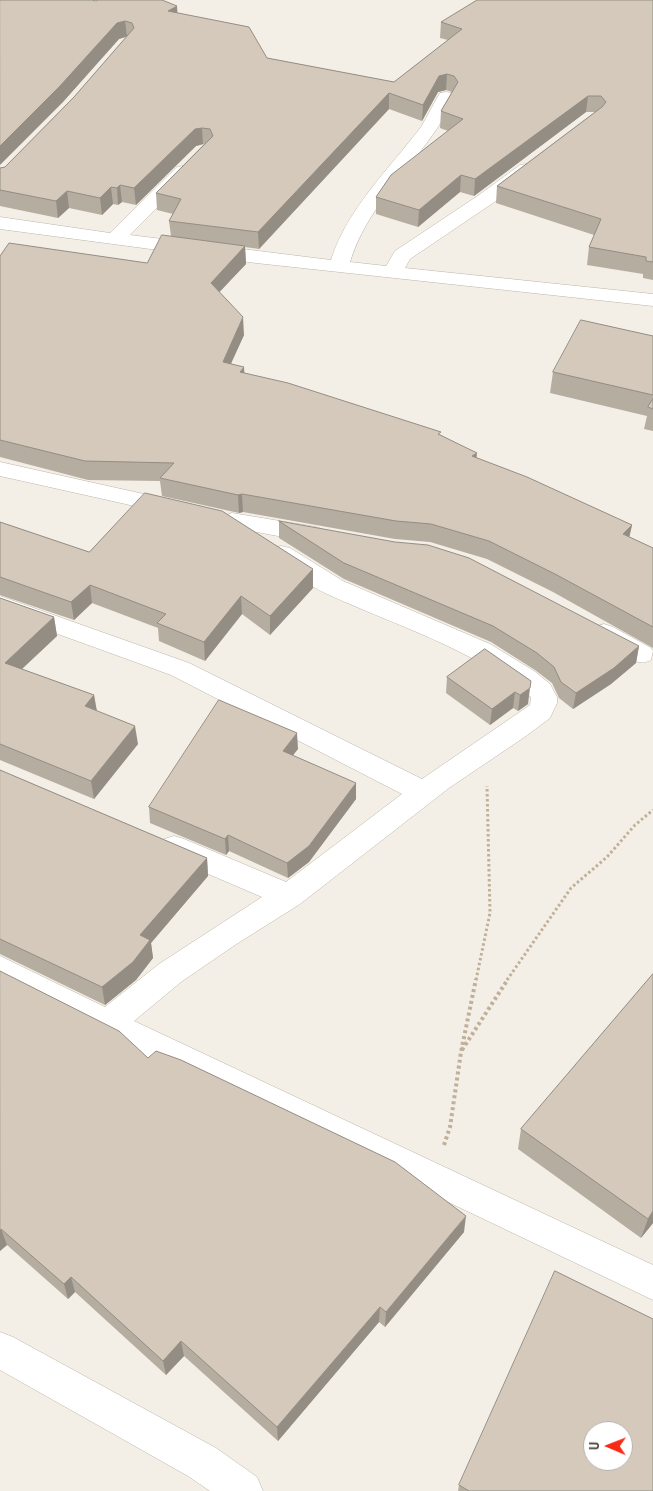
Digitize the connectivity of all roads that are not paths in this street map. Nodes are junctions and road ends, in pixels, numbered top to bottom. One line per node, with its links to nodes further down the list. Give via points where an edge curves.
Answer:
1 (446, 97): 6 (street, via 430,126 365,211 348,241)
2 (196, 158): 5 (street)
3 (539, 158): 7 (street, via 486,199 402,255)
4 (0, 223): 5 (street)
5 (115, 239): 6 (street)
6 (339, 267): 7 (street)
7 (392, 272): 8 (street)
8 (653, 300)
9 (0, 469): 10 (street)
10 (212, 515): 11 (street); 15 (street, via 334,587 481,650 541,691 544,703 540,711)
11 (337, 539)
12 (0, 604): 15 (street, via 180,669)
13 (582, 622): 14 (street)
14 (642, 654)
15 (424, 793): 17 (street)
16 (154, 838): 17 (street)
17 (289, 896): 19 (street, via 170,973)
18 (0, 969): 19 (street)
19 (108, 1024): 20 (street)
20 (653, 1283)
21 (0, 1350): 22 (street, via 202,1462)
22 (243, 1491)

